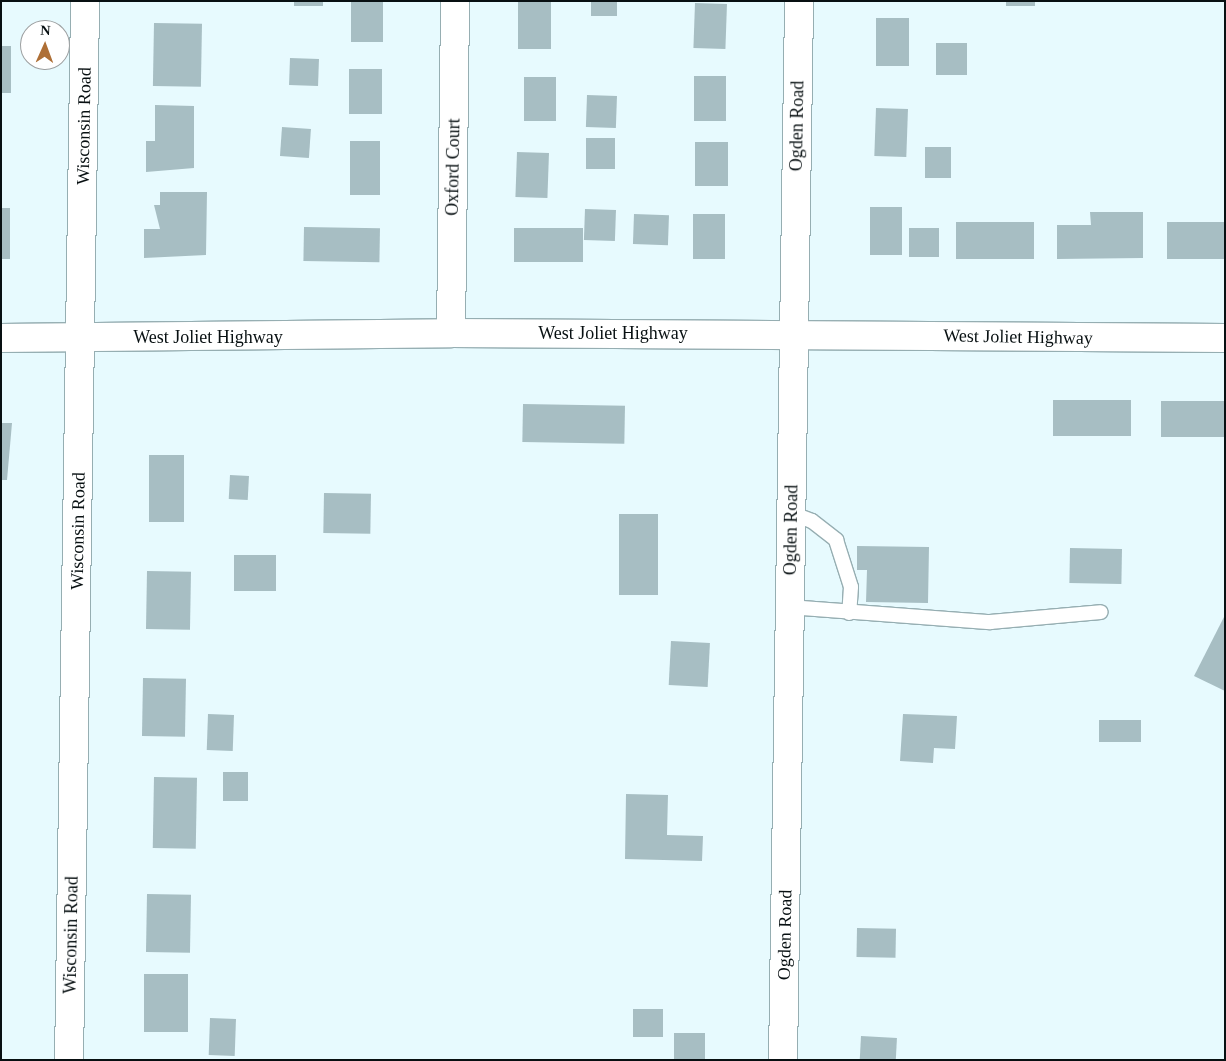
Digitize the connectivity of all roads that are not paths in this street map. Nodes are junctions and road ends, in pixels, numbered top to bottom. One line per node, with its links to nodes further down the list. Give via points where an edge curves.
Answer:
1 (85, 1): 7 (street, Wisconsin Road)
2 (455, 1): 4 (street, Oxford Court)
3 (799, 1): 5 (street, Ogden Road)
4 (451, 333): 5 (street, West Joliet Highway); 7 (street, West Joliet Highway)
5 (793, 334): 8 (street, West Joliet Highway); 9 (street, Ogden Road)
6 (1, 338): 7 (street, West Joliet Highway)
7 (82, 338): 13 (street, Wisconsin Road)
8 (1225, 338)
9 (791, 513): 10 (street, Ogden Road); 12 (lane, via 812,522 836,540 851,587)
10 (789, 607): 12 (lane); 14 (street, Ogden Road)
11 (1101, 612): 12 (lane, via 990,622)
12 (849, 613)
13 (69, 1060)
14 (783, 1060)

